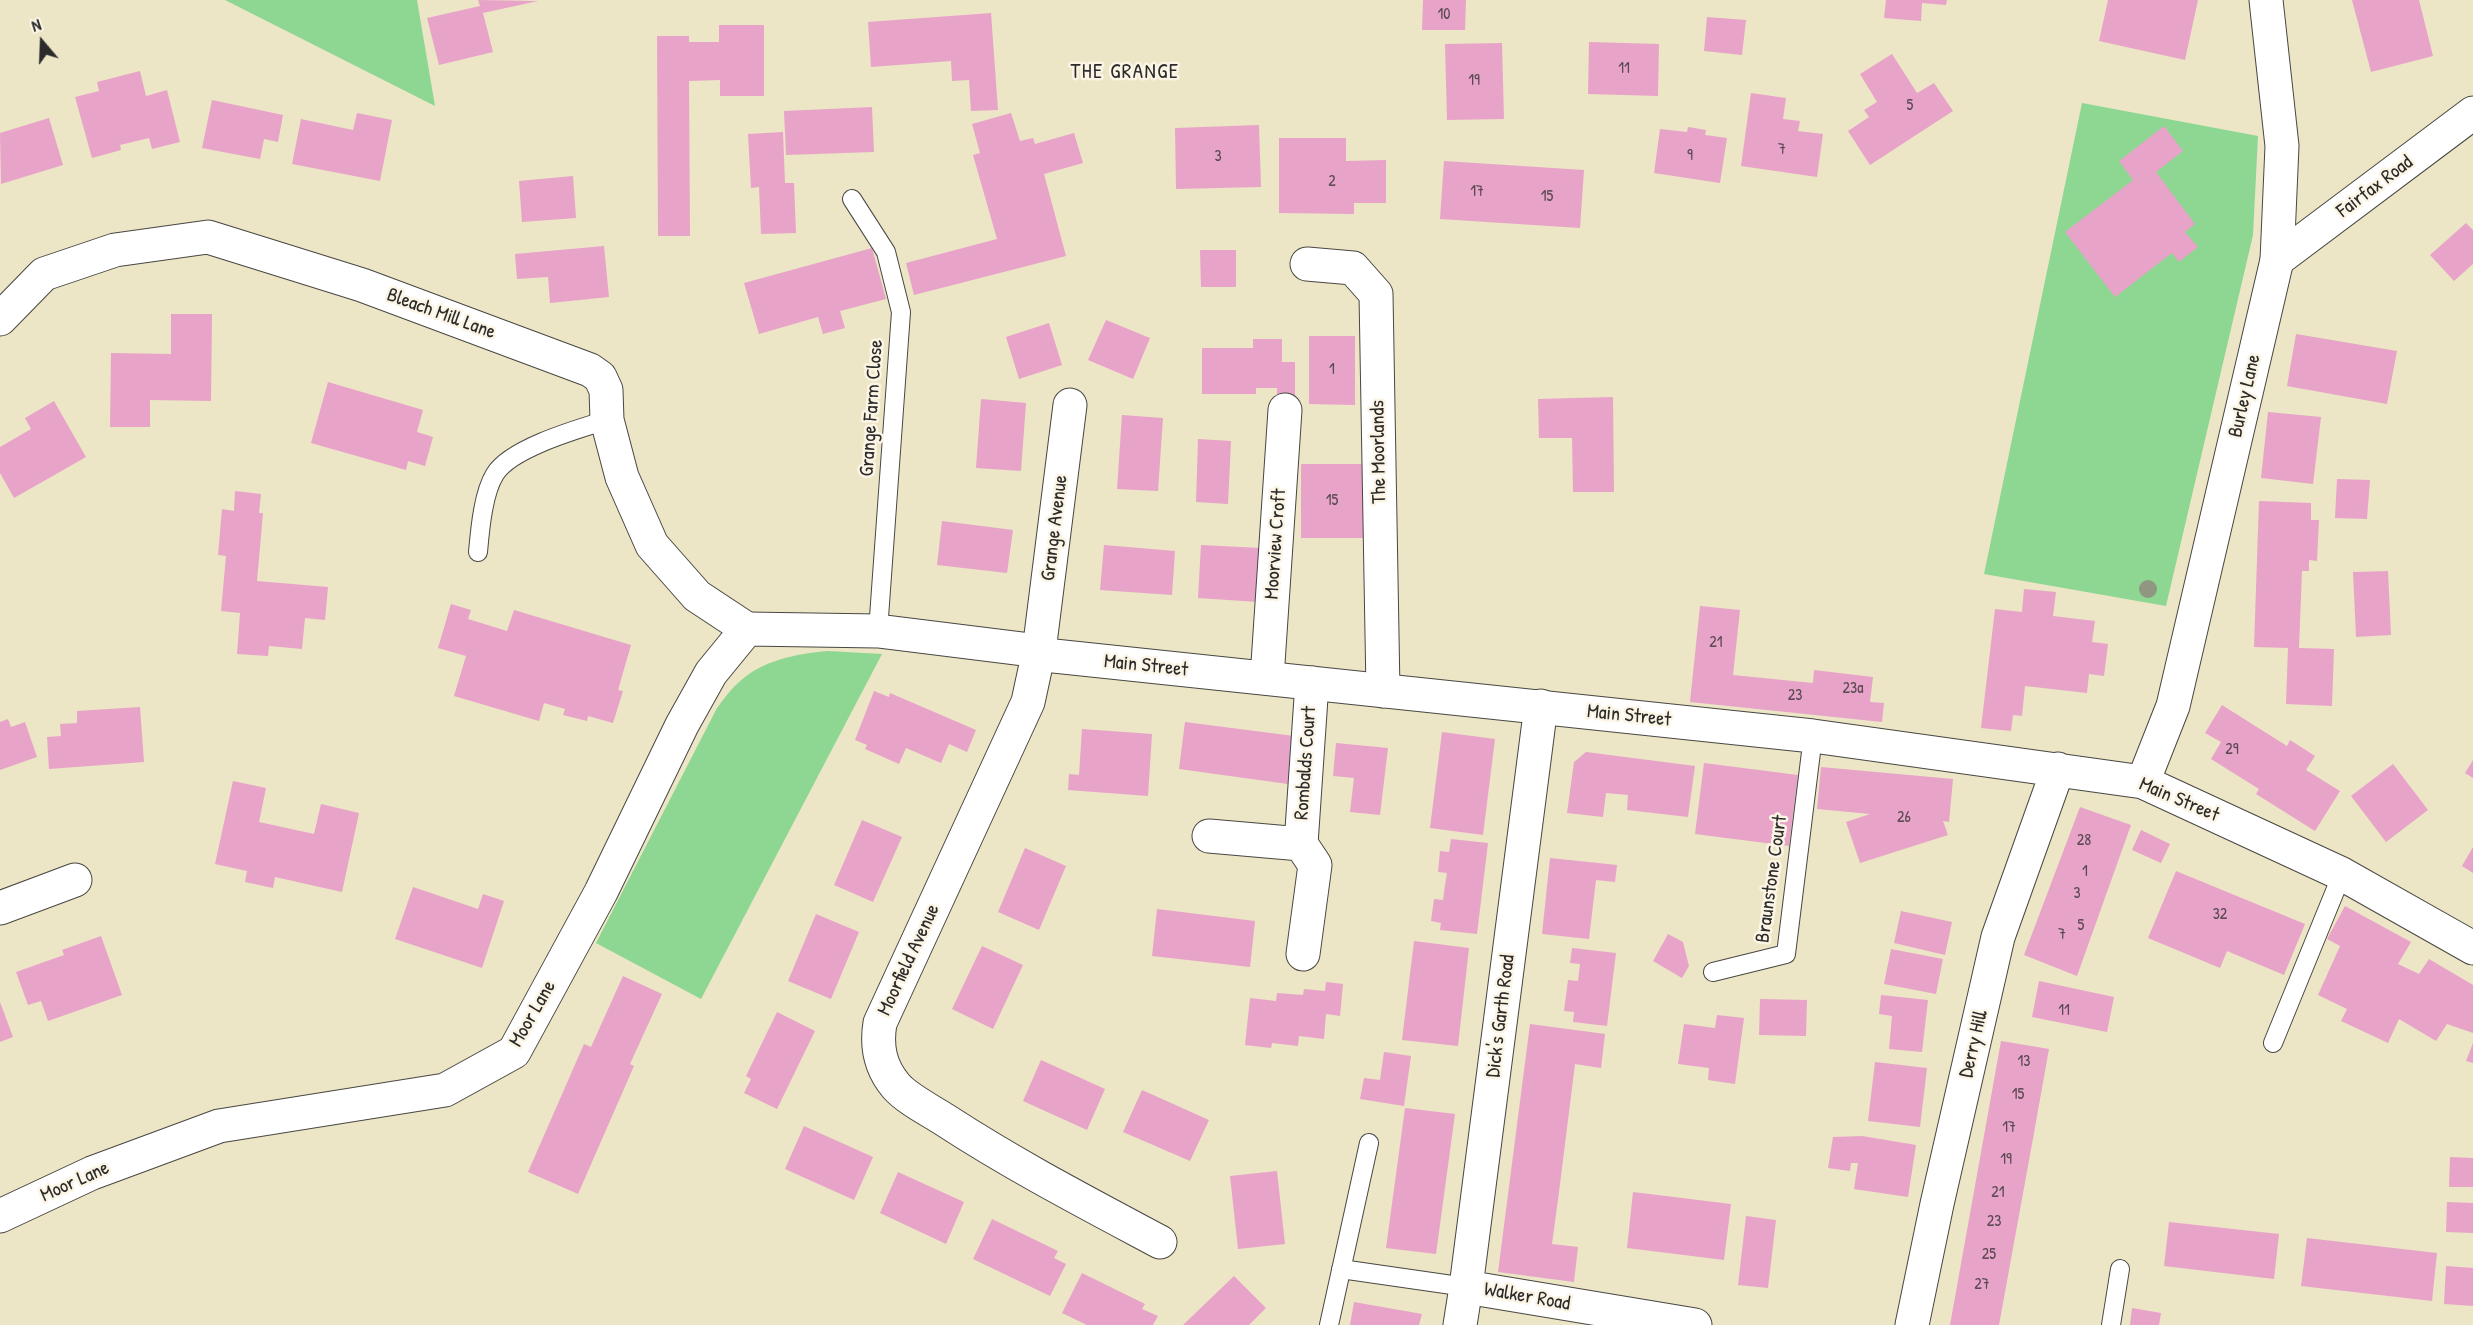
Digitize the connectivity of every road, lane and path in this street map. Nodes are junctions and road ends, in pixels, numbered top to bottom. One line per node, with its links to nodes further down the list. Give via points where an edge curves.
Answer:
1 (2266, 0): 4 (street, Burley Lane, via 2282,146)
2 (2473, 113): 4 (street, Fairfax Road)
3 (852, 200): 12 (lane, Grange Farm Close, via 886,252 901,312)
4 (2277, 260): 20 (street, Burley Lane, via 2173,706)
5 (1307, 264): 16 (street, The Moorlands, via 1353,268 1376,294)
6 (0, 319): 9 (street, Bleach Mill Lane, via 44,274 116,250 208,237 362,285 591,370 606,390)
7 (1071, 405): 13 (street, Grange Avenue)
8 (1285, 410): 14 (street, Moorview Croft)
9 (607, 420): 10 (lane, via 553,438 500,468 488,495); 11 (street, Bleach Mill Lane, via 622,477 652,544 697,597)
10 (478, 552)
11 (747, 629): 12 (street, Main Street); 31 (street, Moor Lane, via 711,673 601,892 514,1052 445,1090 219,1126 92,1173)
12 (878, 631): 13 (street, Main Street)
13 (1039, 651): 14 (street, Main Street, via 1054,656); 32 (street, Moorfield Avenue, via 1028,702 880,1023 877,1042 882,1067 897,1089 981,1144)
14 (1267, 678): 15 (street, Main Street)
15 (1312, 683): 16 (street, Main Street); 22 (street, Rombalds Court)
16 (1383, 691): 17 (street, Main Street)
17 (1541, 706): 18 (street, Main Street); 35 (street, Dick's Garth Road)
18 (1813, 736): 19 (street, Main Street); 28 (lane, Braunstone Court, via 1786,954)
19 (2058, 769): 20 (street, Main Street); 39 (street, Derry Hill, via 1998,938)
20 (2143, 782): 23 (street, Main Street)
21 (1209, 837): 22 (street, Rombalds Court)
22 (1301, 844): 27 (street, Rombalds Court, via 1315,865)
23 (2342, 874): 26 (street, Main Street); 29 (lane)
24 (75, 880): 25 (street)
25 (0, 908)
26 (2473, 948)
27 (1303, 954)
28 (1713, 972)
29 (2273, 1043)
30 (1368, 1143): 33 (lane)
31 (0, 1216)
32 (1160, 1242)
33 (1341, 1269): 35 (lane); 36 (lane)
34 (2120, 1269): 40 (lane)
35 (1466, 1287): 37 (street, Dick's Garth Road); 38 (street, Walker Road)
36 (1329, 1325)
37 (1460, 1325)
38 (1690, 1325)
39 (1911, 1325)
40 (2111, 1325)

